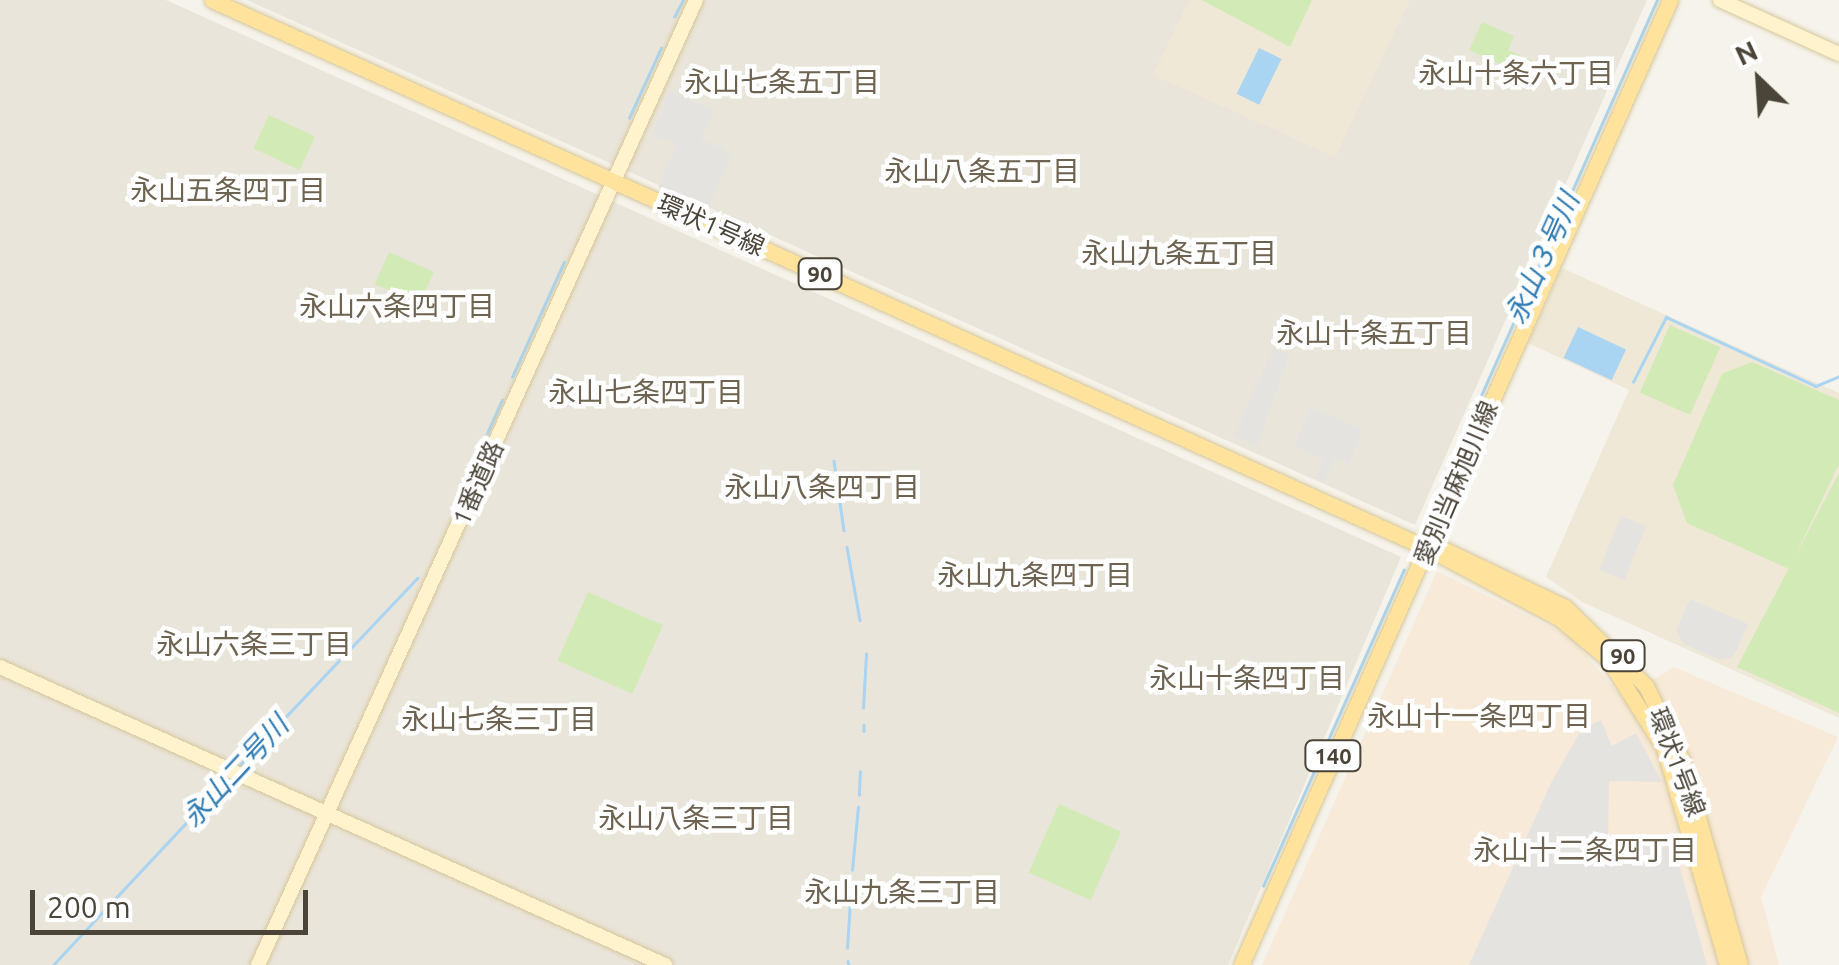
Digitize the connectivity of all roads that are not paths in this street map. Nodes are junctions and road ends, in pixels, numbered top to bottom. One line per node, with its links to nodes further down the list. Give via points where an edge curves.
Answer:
1 (212, 0): 6 (main road, 環状1号線 / 90)
2 (696, 0): 6 (street, 1番道路)
3 (1670, 0): 7 (main road, 愛別当麻旭川線 / 140)
4 (1720, 0): 5 (street)
5 (1839, 54)
6 (616, 183): 7 (main road, 環状1号線 / 90); 9 (street, 1番道路)
7 (1429, 549): 10 (main road, 環状1号線 / 90, via 1548,611 1608,659 1664,748); 13 (main road, 愛別当麻旭川線 / 140)
8 (0, 667): 9 (street)
9 (326, 814): 11 (street, 1番道路); 12 (street)
10 (1705, 863): 14 (main road, 90); 15 (main road, 90)
11 (258, 965)
12 (665, 965)
13 (1241, 965)
14 (1726, 965)
15 (1740, 965)

